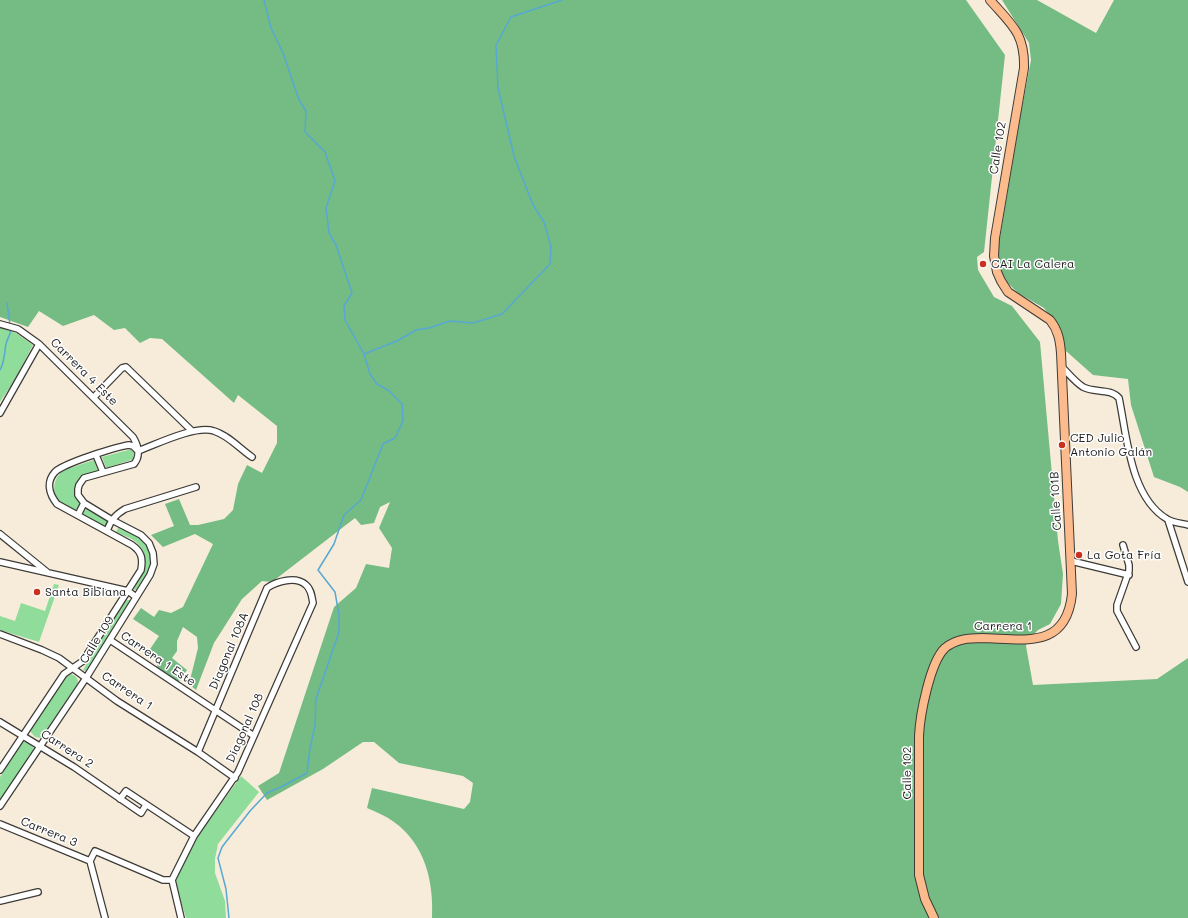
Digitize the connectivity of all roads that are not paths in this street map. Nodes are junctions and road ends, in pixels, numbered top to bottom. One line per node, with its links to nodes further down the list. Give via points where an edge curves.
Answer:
1 (990, 0): 4 (main road, Calle 102, via 1020,38 1024,68 994,247 997,272 1008,292 1044,315 1054,326 1061,344)
2 (0, 324): 3 (street, Carrera 4 Este, via 18,329)
3 (39, 344): 5 (street, Carrera 4 Este); 6 (street)
4 (1062, 367): 16 (street, via 1084,387 1119,398 1136,477 1153,506); 21 (main road, Calle 101B)
5 (94, 397): 7 (street, via 124,367 129,368); 8 (street, Carrera 4 Este, via 129,433)
6 (0, 412)
7 (192, 431): 8 (street); 10 (street, via 206,429 221,434)
8 (138, 451): 9 (street, via 129,445); 11 (street, via 139,456 134,464)
9 (96, 455): 11 (street); 14 (street, Calle 109, via 62,467 52,478 52,498 57,504)
10 (252, 457)
11 (103, 472): 13 (street, via 84,478 79,484 78,495)
12 (196, 487): 15 (street, via 125,509)
13 (84, 503): 14 (street); 15 (street, Calle 109)
14 (78, 515): 18 (street, Calle 109)
15 (112, 520): 18 (street); 28 (street, Calle 109, via 141,535 149,543 153,553 154,564 150,575)
16 (1168, 520): 17 (street); 26 (street)
17 (1188, 525)
18 (107, 531): 27 (street, Calle 109, via 138,549 141,555 141,570)
19 (0, 534): 23 (street)
20 (1123, 545): 24 (street)
21 (1071, 561): 24 (street); 29 (main road, Calle 101B, via 1071,604 1066,618)
22 (0, 562): 23 (street)
23 (49, 574): 27 (street)
24 (1129, 574): 33 (street, via 1117,611)
25 (298, 580): 36 (street, Diagonal 108A, via 272,584 267,588); 39 (street, Diagonal 108, via 307,585 313,603)
26 (1188, 582)
27 (128, 591): 28 (street); 34 (street, Calle 109, via 83,661)
28 (136, 597): 31 (street, Calle 109)
29 (1056, 630): 32 (main road, Carrera 1, via 1037,639 971,638)
30 (0, 634): 34 (street, Carrera 1, via 42,650)
31 (110, 640): 35 (street, Calle 109); 36 (street, Carrera 1 Este)
32 (950, 645): 55 (main road, Calle 102, via 936,661 920,725 919,867 922,892)
33 (1136, 647)
34 (73, 668): 35 (street, Carrera 1); 38 (street, Calle 109, via 64,674)
35 (86, 678): 40 (street, Calle 109); 41 (street, Carrera 1, via 117,701)
36 (215, 710): 39 (street, Carrera 1 Este); 41 (street, Diagonal 108A)
37 (0, 722): 38 (street, Carrera 2)
38 (23, 735): 40 (street, Carrera 2); 42 (street, Calle 109)
39 (254, 736): 43 (street, Diagonal 108)
40 (41, 746): 44 (street, Carrera 2); 46 (street, Calle 109)
41 (198, 752): 43 (street, Carrera 1)
42 (0, 770)
43 (235, 778): 48 (street, Diagonal 108)
44 (120, 799): 45 (street, via 126,791); 45 (street, Carrera 2, via 141,813)
45 (146, 805): 48 (street)
46 (0, 806)
47 (0, 824): 49 (street, Carrera 3)
48 (194, 836): 50 (street, Diagonal 108)
49 (90, 861): 50 (street, via 95,851 163,880); 53 (street)
50 (172, 880): 54 (street)
51 (38, 892): 52 (street)
52 (0, 900)
53 (105, 918)
54 (181, 918)
55 (934, 918)

